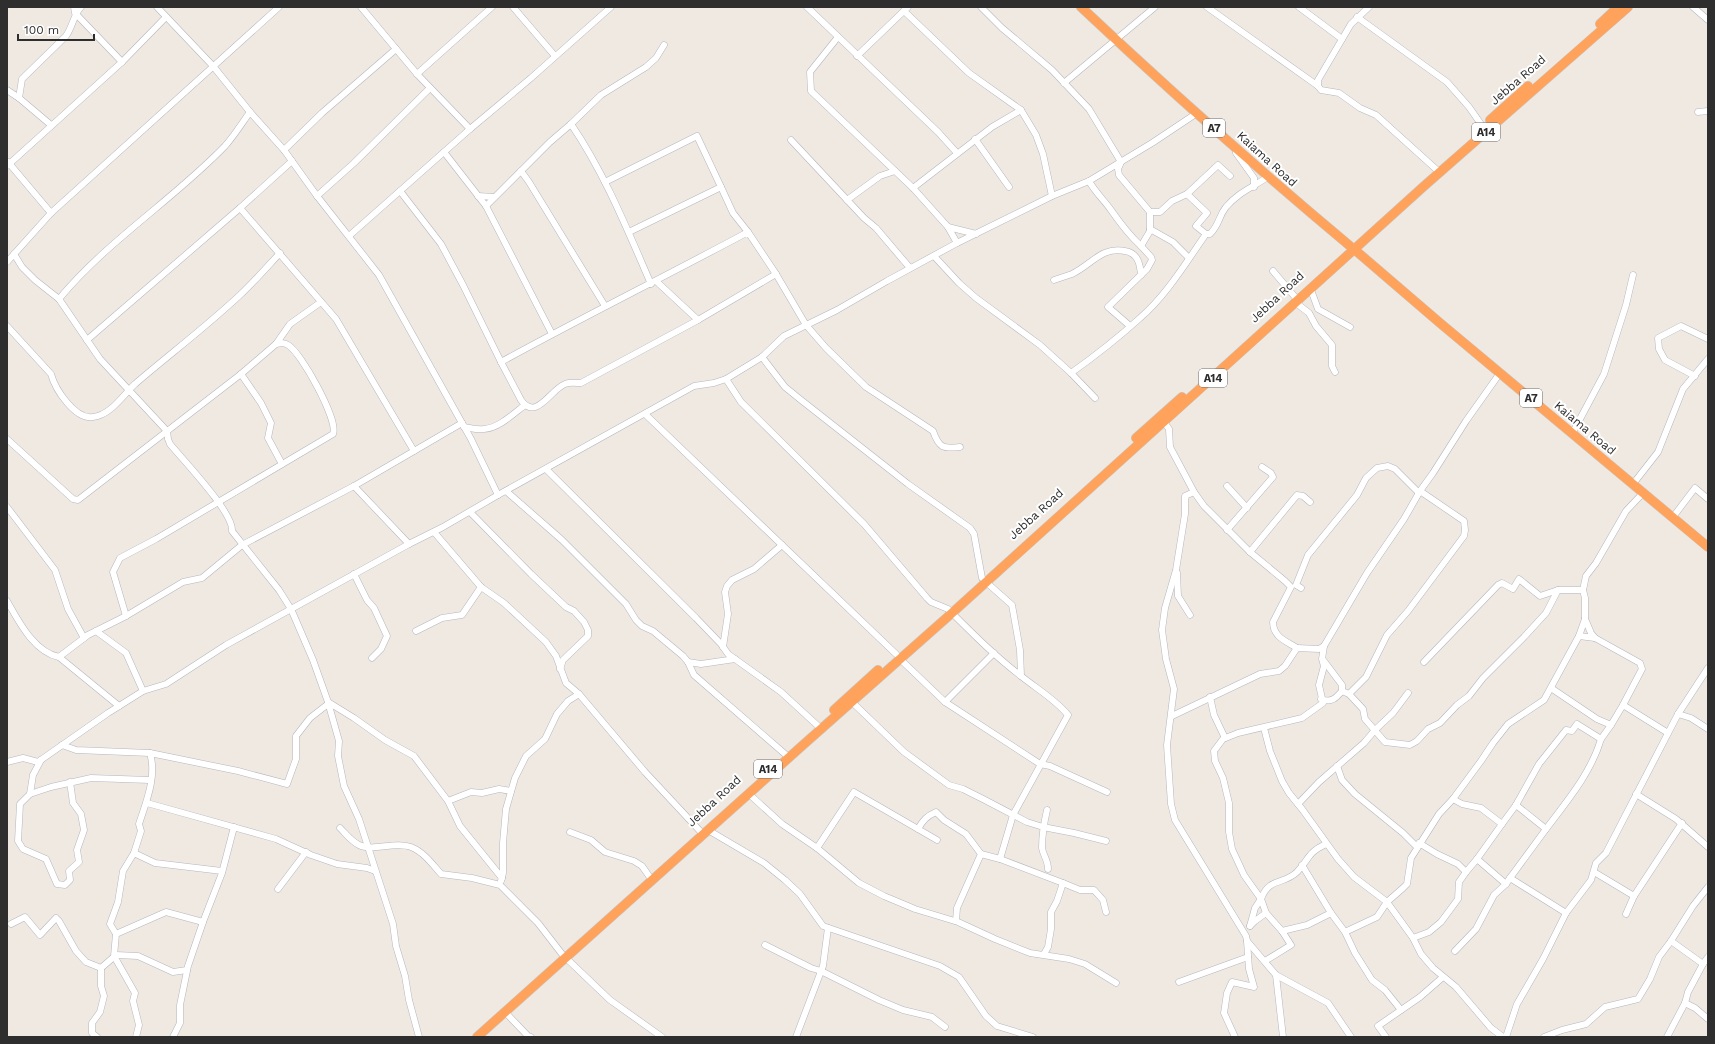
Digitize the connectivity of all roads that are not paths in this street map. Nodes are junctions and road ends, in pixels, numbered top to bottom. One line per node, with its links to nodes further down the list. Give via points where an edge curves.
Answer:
1 (81, 7): 18 (street)
2 (157, 7): 21 (street)
3 (279, 7): 31 (street)
4 (361, 7): 27 (street)
5 (492, 7): 32 (street)
6 (513, 7): 28 (street)
7 (611, 7): 28 (street)
8 (807, 7): 23 (street)
9 (981, 7): 33 (street)
10 (1081, 7): 25 (highway, Kaiama Road / A7)
11 (1155, 7): 25 (street)
12 (1207, 7): 34 (street)
13 (1299, 7): 24 (street)
14 (1369, 7): 20 (street)
15 (1628, 7): 19 (highway)
16 (1693, 7): 22 (street)
17 (906, 9): 29 (street); 38 (street, via 969,73)
18 (75, 10): 30 (street); 37 (street, via 66,36 22,79)
19 (1618, 11): 45 (highway, Jebba Road / A14); 87 (highway, Jebba Road / A14, via 1423,188)
20 (1357, 17): 24 (street); 45 (street, via 1447,82)
21 (166, 18): 30 (street); 31 (street)
22 (1708, 20)
23 (838, 37): 29 (street); 58 (street, via 810,72 811,91)
24 (1342, 39): 34 (street, via 1318,80)
25 (1117, 40): 33 (street); 42 (highway, Kaiama Road / A7)
26 (664, 46): 43 (street, via 646,67 601,96)
27 (396, 49): 32 (street); 50 (street, via 322,113)
28 (555, 56): 46 (street)
29 (857, 56): 52 (street)
30 (122, 62): 44 (street)
31 (213, 66): 40 (street); 77 (street)
32 (417, 74): 35 (street)
33 (1064, 83): 54 (street, via 1089,109)
34 (1318, 86): 56 (street, via 1321,90 1339,93 1360,108 1376,115)
35 (430, 88): 46 (street); 69 (street, via 354,163)
36 (7, 90): 37 (street)
37 (19, 98): 44 (street)
38 (1021, 110): 47 (street); 71 (street, via 1036,135 1043,154)
39 (1708, 111): 41 (street)
40 (250, 112): 50 (street); 101 (street, via 226,145 165,202 114,244 73,282)
41 (1698, 112)
42 (1197, 113): 49 (highway, Kaiama Road / A7); 54 (street)
43 (571, 124): 57 (street); 62 (street)
44 (51, 126): 55 (street)
45 (1483, 127): 56 (highway, Jebba Road / A14)
46 (470, 129): 51 (street)
47 (975, 139): 52 (street); 64 (street)
48 (791, 140): 73 (street)
49 (1236, 147): 60 (highway, Kaiama Road / A7); 65 (street, via 1236,153 1254,178)
50 (284, 150): 53 (street)
51 (444, 152): 67 (street); 70 (street)
52 (957, 153): 66 (street)
53 (292, 161): 69 (street); 75 (street)
54 (1121, 162): 61 (street); 76 (street, via 1119,175)
55 (8, 164): 77 (street)
56 (1437, 170): 87 (highway, Jebba Road / A14)
57 (520, 171): 72 (street); 104 (street)
58 (896, 171): 66 (street); 73 (street, via 880,176)
59 (1230, 176): 68 (street, via 1218,165)
60 (1269, 176): 65 (street); 87 (highway, Kaiama Road / A7)
61 (1089, 180): 71 (street); 86 (street, via 1093,190)
62 (605, 182): 63 (street, via 697,136); 80 (street)
63 (721, 187): 80 (street); 81 (street, via 733,212)
64 (1009, 187)
65 (1254, 187): 83 (street, via 1246,189 1235,198 1225,209 1217,227 1210,234)
66 (913, 188): 78 (street)
67 (400, 191): 84 (street); 116 (street, via 441,244)
68 (1187, 194): 76 (street, via 1172,201 1160,212); 83 (street, via 1207,213 1196,226)
69 (316, 196): 84 (street)
70 (478, 196): 72 (street); 74 (street)
71 (1052, 196): 82 (street)
72 (494, 197): 74 (street)
73 (847, 200): 93 (street, via 876,228)
74 (486, 206): 110 (street)
75 (240, 208): 88 (street); 112 (street)
76 (1150, 212): 79 (street)
77 (51, 213): 89 (street)
78 (948, 227): 82 (street); 85 (street)
79 (1150, 229): 86 (street); 91 (street, via 1173,242)
80 (629, 232): 99 (street)
81 (748, 232): 95 (street); 99 (street)
82 (976, 234): 85 (street)
83 (1206, 234): 91 (street)
84 (349, 236): 128 (street, via 379,275)
85 (957, 244): 90 (street)
86 (1141, 246): 96 (street, via 1152,260)
87 (1352, 248): 100 (highway, Jebba Road / A14); 102 (highway, Jebba Road / A14); 119 (highway, Kaiama Road / A7)
88 (280, 253): 103 (street); 123 (street, via 240,295)
89 (14, 254): 92 (street); 101 (street, via 22,267)
90 (934, 256): 93 (street); 118 (street, via 976,298 1040,344)
91 (1189, 258): 108 (street, via 1141,318)
92 (7, 262)
93 (910, 268): 106 (street)
94 (1273, 271): 102 (street)
95 (776, 274): 105 (street); 106 (street)
96 (1141, 275): 98 (street, via 1138,259 1134,254 1113,250); 108 (street, via 1108,307)
97 (1633, 275): 130 (street, via 1604,374)
98 (1054, 280)
99 (654, 283): 104 (street); 105 (street)
100 (1311, 290): 102 (highway, Jebba Road / A14); 109 (street, via 1318,309)
101 (59, 299): 112 (street)
102 (1296, 300): 117 (street, via 1309,313 1332,345 1332,366); 127 (highway, Jebba Road / A14); 161 (highway, Jebba Road / A14, via 1159,417)
103 (321, 302): 113 (street, via 290,324); 133 (street, via 336,319)
104 (605, 306): 110 (street)
105 (698, 320): 125 (street, via 581,383 566,384 536,407 530,408)
106 (806, 325): 114 (street, via 784,336); 132 (street, via 866,387 933,431 938,444 944,448)
107 (7, 326): 123 (street, via 51,374 54,385 76,413 85,417 100,415 109,410)
108 (1130, 326): 118 (street)
109 (1350, 327)
110 (552, 334): 116 (street)
111 (1708, 339): 121 (street, via 1681,326 1658,338 1659,349 1665,360)
112 (87, 340): 123 (street, via 100,359)
113 (276, 344): 120 (street); 134 (street, via 288,345 304,365 325,402 335,431 331,436)
114 (762, 357): 122 (street); 161 (street, via 785,387 908,484 970,528 974,534)
115 (1708, 360): 121 (street)
116 (501, 362): 125 (street)
117 (1335, 372)
118 (1071, 373): 124 (street)
119 (1500, 373): 130 (highway, Kaiama Road / A7); 142 (street)
120 (241, 374): 129 (street); 134 (street, via 261,402 271,423 268,438)
121 (1695, 376): 137 (street, via 1683,389 1658,452)
122 (726, 380): 126 (street, via 694,386); 170 (street, via 741,402 864,524 927,598)
123 (129, 389): 129 (street)
124 (1095, 398)
125 (525, 405): 128 (street, via 492,427 484,429)
126 (645, 414): 136 (street); 156 (street)
127 (1164, 422): 141 (street, via 1169,430 1170,447); 161 (highway, Jebba Road / A14)
128 (463, 425): 133 (street); 144 (street)
129 (167, 431): 131 (street, via 78,500 73,499); 146 (street, via 170,444)
130 (1572, 434): 137 (highway, Kaiama Road / A7)
131 (7, 439)
132 (960, 447)
133 (414, 451): 138 (street)
134 (282, 464): 146 (street)
135 (1262, 467): 149 (street, via 1271,472 1273,477)
136 (546, 470): 140 (street); 180 (street)
137 (1633, 484): 143 (highway, Kaiama Road / A7)
138 (354, 486): 154 (street); 155 (street)
139 (1227, 486): 149 (street)
140 (506, 491): 144 (street); 188 (street, via 562,540 626,604 642,626 653,631)
141 (1194, 492): 152 (street); 159 (street, via 1185,496)
142 (1419, 492): 163 (street, via 1395,469 1388,466 1377,468 1366,478 1357,496 1308,555 1296,585); 179 (street); 198 (street, via 1464,521 1464,536 1387,635 1366,677)
143 (1643, 493): 151 (highway, Kaiama Road / A7); 166 (street, via 1626,511 1586,576)
144 (498, 495): 150 (street)
145 (1708, 499): 151 (street, via 1695,488)
146 (218, 502): 155 (street); 172 (street, via 120,558 113,572)
147 (1310, 502): 158 (street, via 1297,495)
148 (7, 507): 177 (street, via 56,570 68,609)
149 (1247, 508): 152 (street)
150 (470, 512): 153 (street); 191 (street, via 531,574 584,622 588,636 563,660)
151 (1673, 517): 157 (highway, Kaiama Road / A7)
152 (1227, 530): 158 (street)
153 (434, 532): 154 (street); 162 (street)
154 (409, 544): 160 (street)
155 (242, 545): 169 (street, via 279,590); 172 (street, via 202,578 183,582)
156 (782, 545): 180 (street, via 754,569 732,580 727,586 725,592 728,614); 184 (street)
157 (1708, 547)
158 (1250, 552): 181 (street, via 1291,588 1273,622 1273,628 1276,635)
159 (1176, 570): 164 (street); 167 (street)
160 (354, 574): 169 (street); 185 (street, via 387,636 381,649)
161 (984, 580): 170 (highway, Jebba Road / A14); 192 (street, via 1012,605 1020,650)
162 (481, 587): 175 (street, via 462,615 442,618); 191 (street, via 504,603 546,642 556,656)
163 (1301, 588)
164 (1178, 590): 167 (street); 171 (street, via 1178,596)
165 (1558, 590): 166 (street); 189 (street, via 1540,596 1520,579 1513,589 1498,585); 212 (street, via 1546,613 1524,637 1483,678 1469,696 1440,723 1428,729 1418,741 1410,745 1385,742)
166 (1583, 590): 173 (street)
167 (1169, 594): 207 (street, via 1162,630 1174,689)
168 (7, 601): 183 (street, via 22,628 31,638 49,655)
169 (291, 609): 194 (street, via 226,645 166,684); 203 (street)
170 (950, 611): 182 (street); 184 (highway, Jebba Road / A14)
171 (1190, 615)
172 (126, 616): 174 (street)
173 (1585, 619): 176 (street); 178 (street)
174 (96, 630): 177 (street); 194 (street, via 126,652)
175 (416, 631)
176 (1579, 636): 178 (street); 193 (street)
177 (84, 638): 183 (street)
178 (1595, 638): 204 (street, via 1642,666)
179 (1324, 646): 181 (street, via 1319,649); 187 (street)
180 (723, 647): 186 (street)
181 (1297, 648): 199 (street, via 1279,671 1260,674)
182 (994, 653): 192 (street); 202 (street)
183 (59, 657): 205 (street)
184 (898, 657): 201 (highway, Jebba Road / A14); 202 (street); 209 (highway, Jebba Road / A14)
185 (372, 658)
186 (735, 659): 188 (street, via 701,664); 209 (street, via 781,692)
187 (1322, 659): 195 (street, via 1342,685); 200 (street, via 1324,666 1319,685)
188 (688, 662): 218 (street, via 694,675)
189 (1424, 662)
190 (1708, 668): 206 (street)
191 (560, 670): 197 (street, via 566,683)
192 (1021, 676): 221 (street, via 1058,702 1068,715)
193 (1551, 688): 208 (street, via 1597,719); 230 (street, via 1544,700 1508,724)
194 (143, 691): 205 (street)
195 (1342, 691): 198 (street); 200 (street, via 1334,700)
196 (1408, 693): 212 (street, via 1393,713)
197 (579, 694): 225 (street, via 568,701 557,714 545,739 526,756); 244 (street, via 645,772)
198 (1349, 694): 212 (street)
199 (1210, 697): 207 (street); 214 (street, via 1214,715)
200 (1321, 699): 210 (street, via 1323,702 1302,718)
201 (852, 702): 228 (highway, Jebba Road / A14); 236 (street, via 904,752 936,776 949,785)
202 (945, 702): 221 (street)
203 (328, 703): 217 (street, via 310,718 296,736 296,759 287,784); 231 (street, via 414,756); 250 (street, via 338,741 344,786 359,819)
204 (1623, 705): 208 (street); 213 (street)
205 (119, 706): 216 (street)
206 (1678, 714): 211 (street, via 1692,718); 213 (street)
207 (1172, 716): 288 (street, via 1167,745 1171,804 1175,820)
208 (1611, 725): 215 (street)
209 (817, 726): 218 (highway, Jebba Road / A14)
210 (1264, 728): 214 (street); 233 (street, via 1275,767)
211 (1708, 729)
212 (1375, 730): 222 (street)
213 (1668, 733): 229 (street)
214 (1225, 738): 273 (street, via 1214,751 1229,803 1232,849 1244,875)
215 (1601, 739): 234 (street, via 1577,724 1572,731 1566,730 1539,764); 243 (street, via 1597,753 1579,785)
216 (62, 745): 217 (street, via 76,750); 219 (street)
217 (150, 753): 223 (street)
218 (785, 754): 244 (highway, Jebba Road / A14)
219 (41, 760): 220 (street, via 38,762 23,758); 227 (street, via 33,775)
220 (7, 762)
221 (1040, 764): 226 (street, via 1050,766); 236 (street)
222 (1337, 766): 233 (street); 249 (street, via 1342,780 1355,794)
223 (150, 780): 224 (street, via 90,778); 232 (street)
224 (70, 782): 227 (street); 227 (street, via 73,803 81,814 84,830 77,850 79,862 69,871 70,880 65,885 57,884 46,859 23,849 18,841 20,804)
225 (511, 791): 231 (street, via 498,789 482,793 470,792); 265 (street, via 504,827)
226 (1107, 792)
227 (30, 794)
228 (749, 794): 244 (highway, Jebba Road / A14); 252 (street, via 782,824)
229 (1636, 794): 237 (street); 263 (street, via 1606,853 1596,863)
230 (1452, 799): 238 (street, via 1481,808); 249 (street)
231 (448, 801): 265 (street, via 460,826)
232 (147, 803): 239 (street); 254 (street, via 139,824 141,831)
233 (1298, 804): 248 (street)
234 (1516, 805): 238 (street); 243 (street)
235 (1047, 810): 240 (street)
236 (1013, 815): 240 (street); 256 (street)
237 (1682, 823): 251 (street); 272 (street)
238 (1502, 824): 257 (street)
239 (234, 827): 253 (street, via 276,839); 260 (street)
240 (1043, 827): 247 (street); 259 (street, via 1042,848)
241 (340, 828): 250 (street, via 357,844)
242 (918, 829): 246 (street); 252 (street, via 854,792); 255 (street, via 922,821 936,812 966,834)
243 (1546, 829): 266 (street)
244 (704, 830): 264 (highway, Jebba Road / A14); 284 (street, via 764,863 800,894 819,922); 295 (highway, Jebba Road / A14)
245 (570, 832): 264 (street, via 591,840 605,852 640,864)
246 (937, 840)
247 (1106, 841)
248 (1326, 844): 258 (street, via 1315,849); 274 (street, via 1354,877)
249 (1418, 845): 262 (street, via 1458,864); 274 (street, via 1411,858 1407,884)
250 (367, 847): 261 (street); 269 (street, via 396,844 411,847 427,858 442,874)
251 (1708, 847)
252 (817, 848): 280 (street, via 860,883 884,896 915,909)
253 (306, 852): 261 (street, via 337,864); 271 (street)
254 (134, 853): 260 (street, via 155,863); 287 (street, via 123,871 118,902 110,924)
255 (981, 854): 256 (street); 280 (street, via 957,908)
256 (1000, 859): 267 (street)
257 (1477, 859): 262 (street); 268 (street)
258 (1302, 865): 273 (street, via 1296,872 1270,884 1264,890); 277 (street)
259 (1048, 869)
260 (222, 871): 281 (street)
261 (375, 871): 315 (street, via 393,924 396,946 406,976 409,1000)
262 (1466, 872): 289 (street, via 1459,882 1458,899 1441,922 1429,932)
263 (1594, 872): 272 (street); 278 (street, via 1591,880)
264 (649, 876): 295 (highway, Jebba Road / A14)
265 (502, 878): 269 (street)
266 (1510, 878): 268 (street); 278 (street)
267 (1063, 883): 275 (street, via 1080,890 1094,890 1103,900); 293 (street, via 1051,912 1052,929)
268 (1506, 884): 292 (street, via 1494,896 1476,929)
269 (500, 885): 295 (street, via 538,923)
270 (1708, 887): 290 (street)
271 (278, 889)
272 (1634, 896): 279 (street)
273 (1261, 899): 276 (street); 283 (street, via 1255,908)
274 (1386, 902): 286 (street, via 1377,917); 289 (street)
275 (1106, 912)
276 (1266, 913): 283 (street); 285 (street)
277 (1330, 913): 285 (street, via 1307,925); 286 (street)
278 (1566, 913): 326 (street, via 1517,1004)
279 (1626, 914)
280 (956, 921): 293 (street, via 1030,953)
281 (202, 922): 287 (street, via 166,912); 301 (street)
282 (11, 924): 300 (street, via 26,917 40,934 56,918 81,957)
283 (1250, 926): 288 (street)
284 (828, 928): 302 (street); 321 (street, via 940,966 959,978 986,1016 997,1026)
285 (1282, 931): 298 (street, via 1291,945)
286 (1345, 932): 308 (street, via 1372,980 1385,990)
287 (116, 934): 294 (street)
288 (1247, 938): 296 (street); 298 (street)
289 (1413, 938): 304 (street, via 1421,954)
290 (1671, 941): 299 (street); 327 (street, via 1659,957 1638,999 1604,1007 1586,1024)
291 (765, 946): 302 (street)
292 (1455, 951)
293 (1044, 954): 306 (street, via 1085,964)
294 (114, 956): 300 (street); 301 (street, via 138,956 173,972); 313 (street, via 135,993 133,1001 139,1025)
295 (564, 956): 309 (highway, Jebba Road / A14); 316 (highway, Jebba Road / A14); 319 (street, via 610,1000)
296 (1248, 957): 305 (street); 322 (street, via 1254,986 1232,982 1227,993 1224,1013)
297 (1708, 957): 299 (street)
298 (1265, 961): 303 (street)
299 (1703, 964): 307 (street, via 1688,992)
300 (101, 968): 312 (street, via 104,996 100,1012 92,1023 92,1033)
301 (187, 970): 314 (street, via 180,1005 180,1023)
302 (822, 971): 311 (street, via 879,1000 903,1010 932,1017); 320 (street)
303 (1276, 975): 323 (street); 324 (street, via 1328,1003)
304 (1443, 977): 308 (street); 326 (street, via 1456,987 1491,1028)
305 (1179, 982)
306 (1116, 983)
307 (1685, 1004): 310 (street, via 1695,1008); 328 (street)
308 (1401, 1010): 325 (street, via 1378,1026)
309 (505, 1012): 317 (highway, Jebba Road / A14); 318 (street)
310 (1708, 1019)
311 (945, 1027)
312 (97, 1037)
313 (136, 1037)
314 (173, 1037)
315 (419, 1037)
316 (469, 1037)
317 (477, 1037)
318 (531, 1037)
319 (662, 1037)
320 (796, 1037)
321 (1033, 1037)
322 (1235, 1037)
323 (1283, 1037)
324 (1351, 1037)
325 (1386, 1037)
326 (1504, 1037)
327 (1544, 1037)
328 (1667, 1037)

